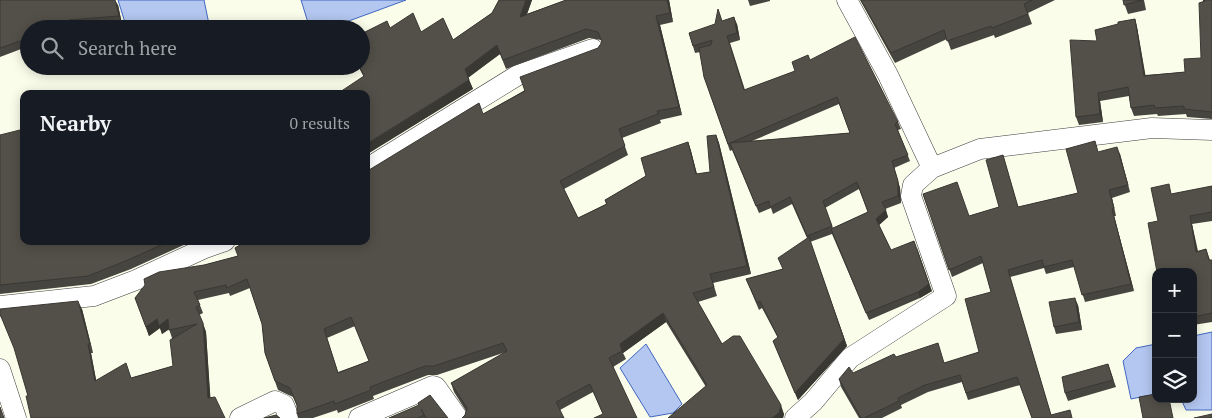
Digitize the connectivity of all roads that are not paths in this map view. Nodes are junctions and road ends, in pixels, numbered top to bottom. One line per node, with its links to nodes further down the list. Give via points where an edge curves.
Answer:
1 (847, 0): 5 (street, via 888,75)
2 (593, 48): 4 (street, via 518,75)
3 (1212, 130): 5 (street, via 1152,128 980,149)
4 (370, 167)
5 (932, 168): 14 (street, via 912,185 911,196 946,296 850,358)
6 (214, 245): 7 (street, via 94,296)
7 (0, 306)
8 (0, 369): 9 (street)
9 (16, 418)
10 (240, 418): 11 (street, via 275,401 284,405)
11 (289, 418)
12 (359, 418): 13 (street, via 433,386)
13 (458, 418)
14 (795, 418)

